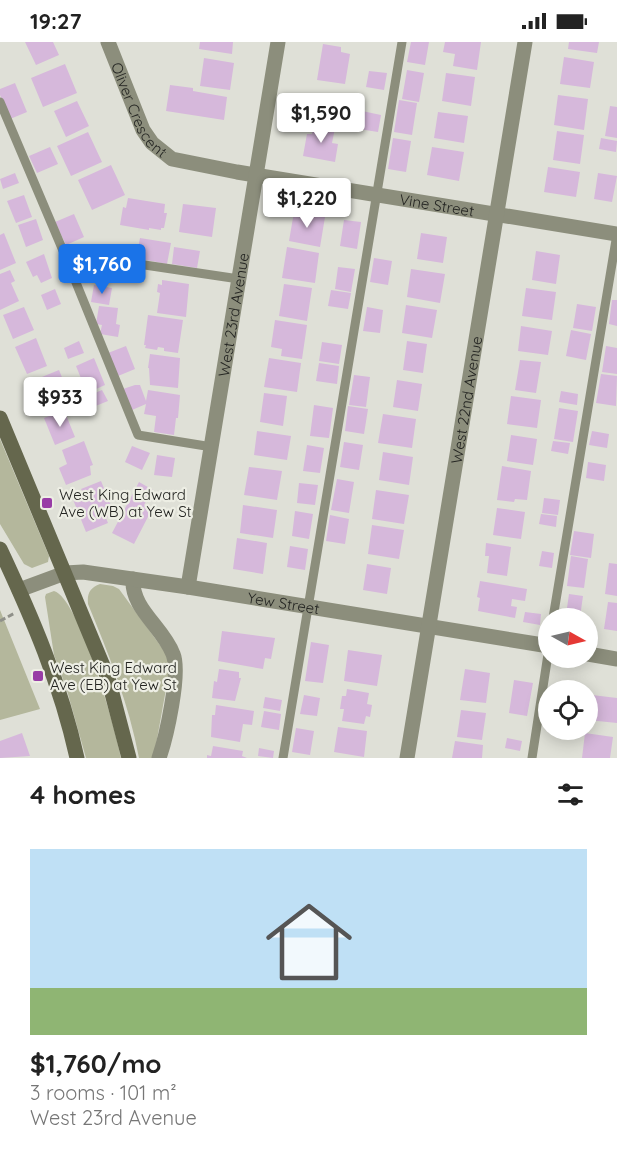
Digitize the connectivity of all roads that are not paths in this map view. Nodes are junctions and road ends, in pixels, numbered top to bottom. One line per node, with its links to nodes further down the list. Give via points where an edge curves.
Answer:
1 (108, 42): 6 (street, Oliver Crescent, via 143,130 161,152 172,159)
2 (278, 42): 6 (street, West 23rd Avenue)
3 (402, 42): 7 (lane)
4 (525, 42): 8 (street, West 22nd Avenue)
5 (0, 102): 10 (lane)
6 (256, 175): 7 (street, Vine Street); 11 (street, West 23rd Avenue)
7 (376, 194): 8 (street, Vine Street); 19 (lane)
8 (496, 214): 9 (street, Vine Street); 21 (street, West 22nd Avenue)
9 (617, 234): 20 (lane)
10 (64, 253): 11 (lane); 13 (lane, via 138,435)
11 (239, 279): 13 (street, West 23rd Avenue)
12 (0, 418): 15 (main road)
13 (212, 447): 17 (street, West 23rd Avenue)
14 (0, 549): 18 (main road)
15 (65, 573): 16 (street, Yew Street); 18 (street, Yew Street); 27 (main road, via 108,678)
16 (133, 579): 17 (street, Yew Street); 28 (street, via 135,598 170,647 176,663)
17 (188, 587): 19 (street, Yew Street)
18 (19, 590): 26 (main road, via 55,678)
19 (308, 607): 21 (street, Yew Street); 29 (lane)
20 (556, 608)
21 (428, 628): 22 (street, Yew Street); 30 (street, West 22nd Avenue)
22 (538, 645)
23 (598, 656): 24 (street)
24 (617, 659)
25 (546, 668): 31 (lane)
26 (77, 758)
27 (129, 758)
28 (159, 758)
29 (283, 758)
30 (407, 758)
31 (532, 758)

